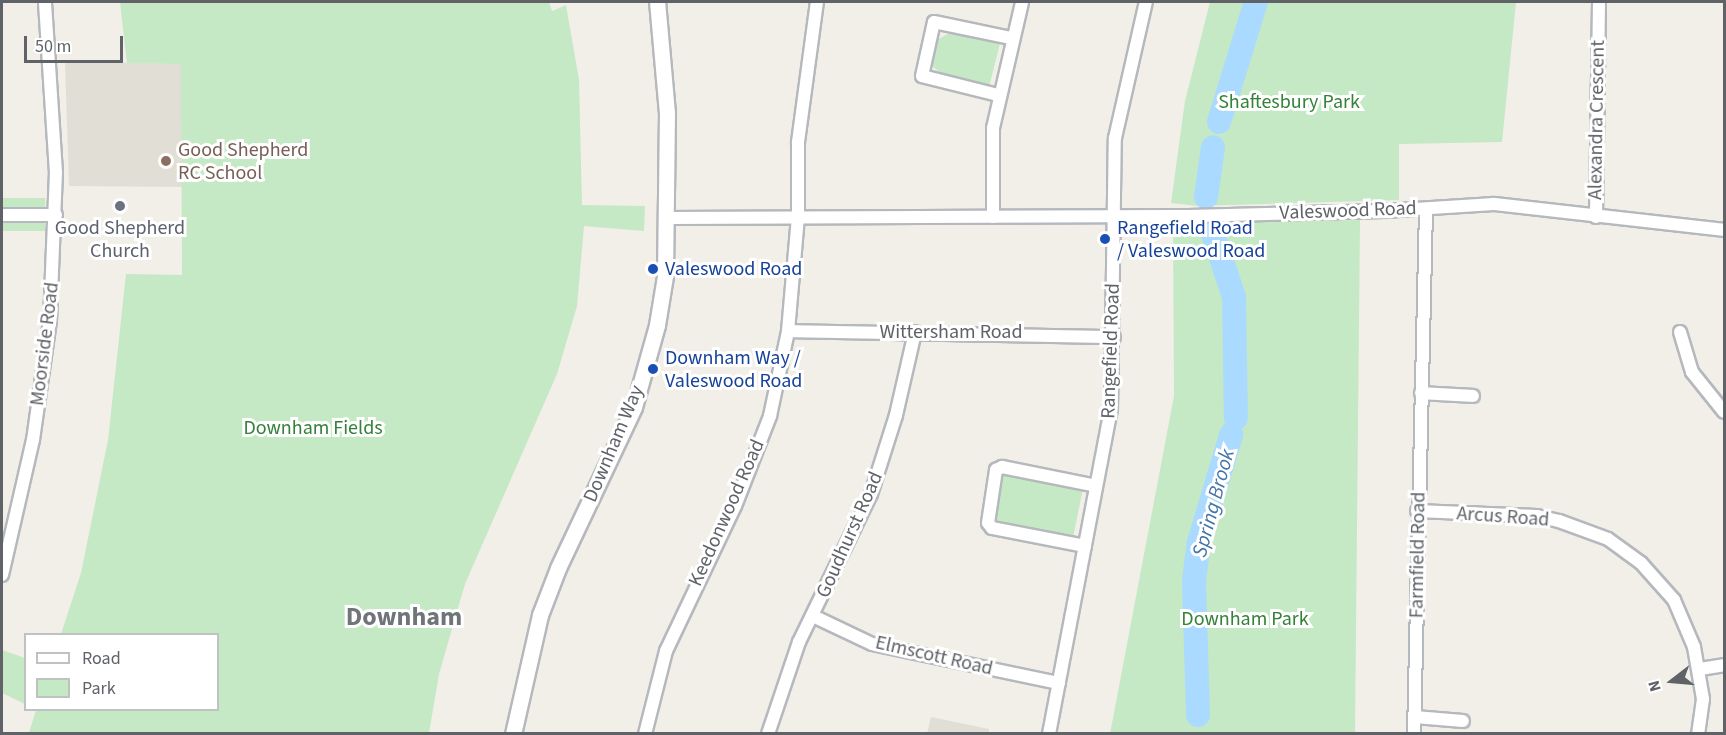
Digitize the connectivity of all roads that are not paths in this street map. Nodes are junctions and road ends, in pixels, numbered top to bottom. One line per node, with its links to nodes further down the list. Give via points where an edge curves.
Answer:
1 (45, 2): 11 (street, Moorside Road, via 55,106)
2 (657, 2): 16 (street, Downham Way, via 667,113)
3 (817, 2): 12 (street, Keedonwood Road, via 798,142)
4 (1022, 2): 7 (street)
5 (1146, 2): 14 (street, Rangefield Road, via 1118,115)
6 (1599, 2): 15 (street, Alexandra Crescent)
7 (1011, 38): 8 (street); 8 (street, via 934,22 922,76)
8 (998, 95): 13 (street)
9 (1426, 209): 14 (street, Valeswood Road); 15 (street, Valeswood Road, via 1494,204); 22 (street, Farmfield Road)
10 (2, 215): 11 (street)
11 (56, 215): 28 (street, Moorside Road, via 50,321 33,440)
12 (798, 217): 13 (street, Valeswood Road); 16 (street, Valeswood Road); 18 (street, Keedonwood Road)
13 (993, 217): 14 (street, Valeswood Road)
14 (1114, 217): 21 (street, Rangefield Road)
15 (1596, 217): 17 (street, Alexandra Crescent)
16 (667, 218): 35 (street, Downham Way, via 657,325 634,406 547,596 522,681)
17 (1725, 230)
18 (788, 331): 19 (street, Wittersham Road); 36 (street, Keedonwood Road, via 766,427 735,506 670,641)
19 (915, 332): 21 (street, Wittersham Road); 29 (street, Goudhurst Road, via 877,477)
20 (1680, 332): 24 (street, via 1692,372)
21 (1114, 337): 25 (street, Rangefield Road, via 1111,410)
22 (1421, 393): 23 (street); 26 (street, Farmfield Road)
23 (1473, 396)
24 (1725, 412)
25 (1096, 486): 27 (street, Rangefield Road); 27 (street, via 1002,467 996,470 988,523 992,528)
26 (1418, 512): 31 (street, Arcus Road, via 1537,516 1584,528 1608,539 1641,563 1674,600); 33 (street, Farmfield Road)
27 (1085, 546): 32 (street, Rangefield Road)
28 (2, 575)
29 (813, 616): 32 (street, Elmscott Road, via 872,644); 37 (street, Goudhurst Road, via 799,642)
30 (1725, 665): 31 (street)
31 (1700, 669): 40 (street, Arcus Road)
32 (1059, 683): 38 (street, Rangefield Road)
33 (1415, 717): 34 (street); 39 (street, Farmfield Road)
34 (1463, 721)
35 (513, 734)
36 (645, 734)
37 (768, 734)
38 (1049, 734)
39 (1414, 734)
40 (1698, 734)

